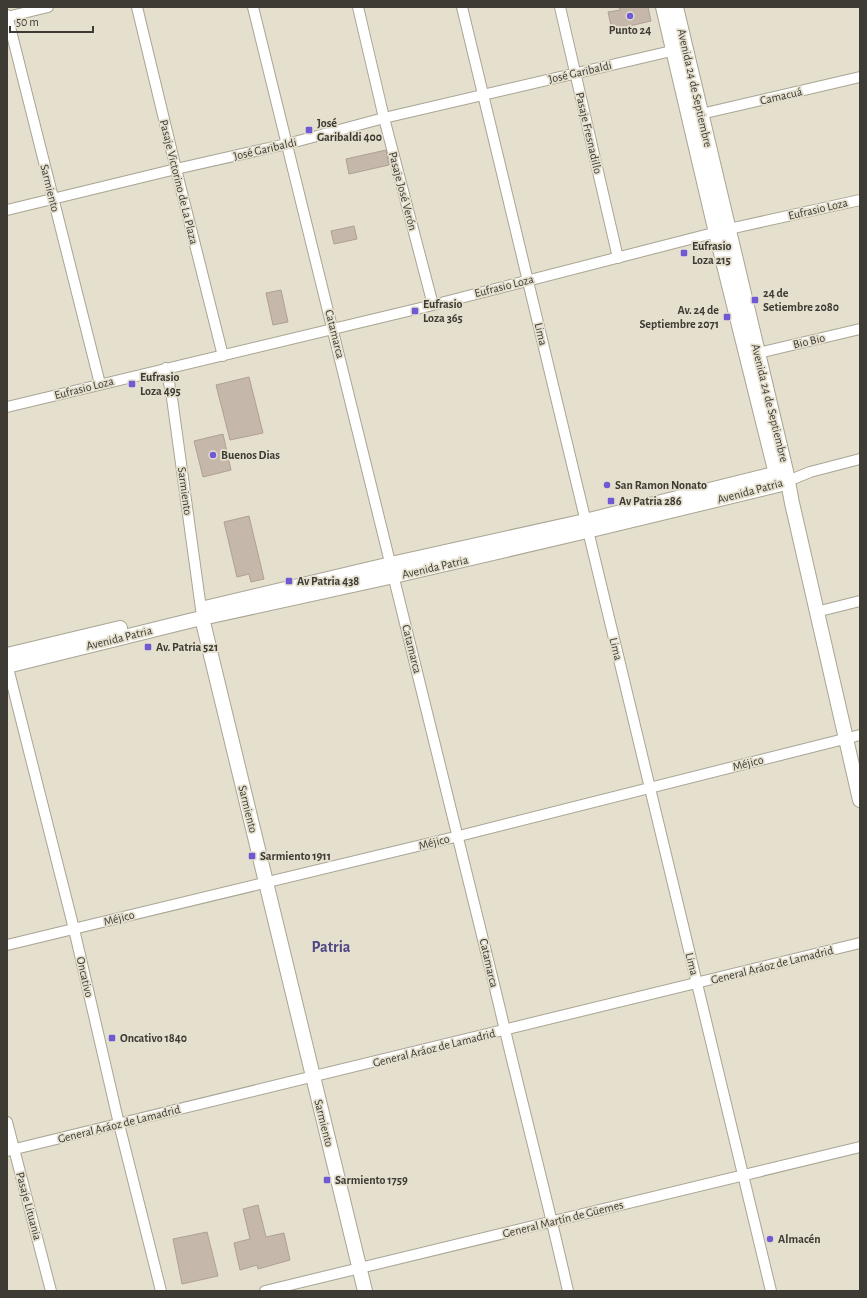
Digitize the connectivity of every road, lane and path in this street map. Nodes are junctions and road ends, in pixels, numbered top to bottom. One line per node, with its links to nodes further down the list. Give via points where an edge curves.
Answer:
1 (48, 7): 9 (street)
2 (137, 7): 17 (street, Pasaje Victorino de La Plaza)
3 (253, 7): 16 (street, Catamarca)
4 (358, 7): 15 (street, Pasaje José Verón)
5 (462, 7): 13 (street, Lima)
6 (560, 7): 11 (street, Pasaje Fresnadillo)
7 (663, 7): 10 (main road, Avenida 24 de Septiembre)
8 (676, 7): 10 (main road, Avenida 24 de Septiembre)
9 (7, 16): 18 (street, Sarmiento)
10 (679, 49): 11 (street, José Garibaldi); 14 (main road, Avenida 24 de Septiembre); 21 (main road, Avenida 24 de Septiembre)
11 (575, 73): 13 (street, José Garibaldi); 22 (street, Pasaje Fresnadillo)
12 (860, 77): 14 (street, Camacuá)
13 (482, 94): 15 (street, José Garibaldi); 23 (street, Lima)
14 (701, 114): 21 (main road, Avenida 24 de Septiembre)
15 (384, 118): 16 (street, José Garibaldi); 24 (street, Pasaje José Verón)
16 (287, 144): 17 (street, José Garibaldi); 25 (street, Catamarca)
17 (176, 169): 18 (street, José Garibaldi); 28 (street, Pasaje Victorino de La Plaza)
18 (52, 199): 20 (street, José Garibaldi); 30 (street, Sarmiento)
19 (860, 200): 21 (street, Eufrasio Loza)
20 (7, 210)
21 (722, 231): 22 (street, Eufrasio Loza); 27 (main road, Avenida 24 de Septiembre); 33 (main road, Avenida 24 de Septiembre, via 772,457)
22 (618, 258): 23 (street, Eufrasio Loza)
23 (528, 280): 24 (street, Eufrasio Loza); 34 (street, Lima)
24 (433, 304): 25 (street, Eufrasio Loza)
25 (334, 328): 28 (street, Eufrasio Loza); 35 (street, Catamarca)
26 (860, 329): 27 (street, Bio Bio)
27 (758, 353): 33 (main road, Avenida 24 de Septiembre)
28 (223, 356): 29 (street, Eufrasio Loza)
29 (166, 368): 30 (street, Eufrasio Loza); 38 (street, Sarmiento)
30 (100, 384): 31 (street, Eufrasio Loza)
31 (7, 407)
32 (860, 459): 33 (street, Avenida Patria)
33 (782, 477): 34 (main road, Avenida Patria); 37 (main road, Avenida 24 de Septiembre, via 792,503)
34 (586, 526): 35 (main road, Avenida Patria); 43 (street, Lima)
35 (393, 570): 38 (main road, Avenida Patria); 45 (street, Catamarca)
36 (860, 601): 37 (street)
37 (816, 612): 42 (main road, Avenida 24 de Septiembre)
38 (201, 614): 39 (main road, Avenida Patria); 40 (main road, Avenida Patria); 46 (main road, Sarmiento)
39 (7, 655)
40 (7, 665): 47 (street, Oncativo)
41 (860, 735): 42 (street, Méjico)
42 (845, 739): 43 (street, Méjico); 44 (main road, Avenida 24 de Septiembre)
43 (650, 788): 45 (street, Méjico); 50 (street, Lima)
44 (860, 800)
45 (459, 836): 46 (street, Méjico); 51 (street, Catamarca)
46 (266, 882): 47 (street, Méjico); 52 (main road, Sarmiento)
47 (74, 929): 49 (street, Méjico); 54 (street, Oncativo)
48 (860, 943): 50 (street, General Aráoz de Lamadrid)
49 (7, 945)
50 (697, 983): 51 (street, General Aráoz de Lamadrid); 57 (street, Lima)
51 (505, 1030): 52 (street, General Aráoz de Lamadrid); 58 (street, Catamarca)
52 (313, 1077): 54 (street, General Aráoz de Lamadrid); 59 (main road, Sarmiento)
53 (7, 1122): 56 (street, Pasaje Lituania)
54 (119, 1124): 56 (street, General Aráoz de Lamadrid); 61 (street, Oncativo)
55 (860, 1147): 57 (street, General Martín de Güemes)
56 (11, 1150): 60 (street, Pasaje Lituania)
57 (743, 1175): 58 (street, General Martín de Güemes); 65 (street, Lima)
58 (552, 1222): 59 (street, General Martín de Güemes); 64 (street, Catamarca)
59 (359, 1268): 62 (street, General Martín de Güemes); 63 (main road, Sarmiento)
60 (51, 1291)
61 (160, 1291)
62 (265, 1291)
63 (365, 1291)
64 (568, 1291)
65 (771, 1291)

